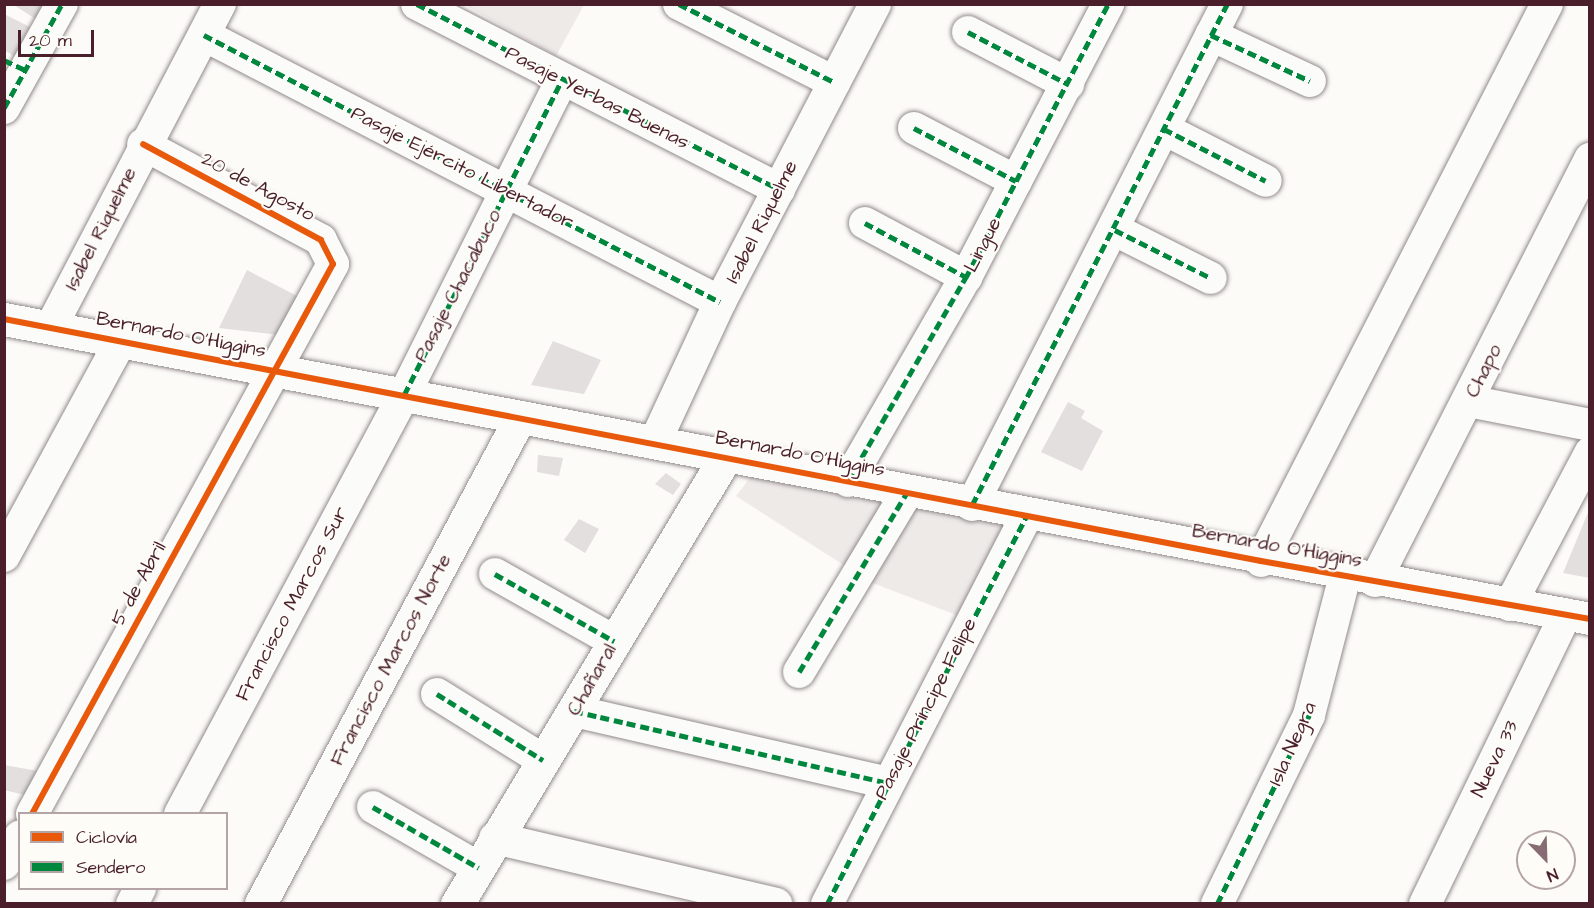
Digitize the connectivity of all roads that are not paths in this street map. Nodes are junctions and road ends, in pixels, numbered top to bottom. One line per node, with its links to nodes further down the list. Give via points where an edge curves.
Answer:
1 (62, 4): 12 (street)
2 (220, 4): 10 (street, Isabel Riquelme)
3 (417, 4): 14 (street, Pasaje Yerbas Buenas)
4 (680, 4): 15 (street)
5 (875, 4): 15 (street, Isabel Riquelme)
6 (1108, 4): 16 (street, Lingue)
7 (1227, 4): 11 (street)
8 (1547, 4): 47 (street)
9 (968, 32): 16 (street)
10 (204, 35): 20 (street, Isabel Riquelme); 25 (street, Pasaje Ejército Libertador)
11 (1211, 35): 13 (street); 19 (street)
12 (15, 65): 17 (street)
13 (1310, 81)
14 (561, 82): 24 (street, Pasaje Yerbas Buenas); 25 (street, Pasaje Chacabuco)
15 (834, 82): 24 (street, Isabel Riquelme)
16 (1068, 84): 22 (street, Lingue)
17 (4, 108)
18 (914, 128): 22 (street)
19 (1164, 129): 23 (street); 27 (street)
20 (143, 144): 32 (street, Isabel Riquelme); 34 (street, 20 de Agosto, via 329,248 333,264)
21 (1590, 159): 36 (street, Chapo)
22 (1016, 181): 28 (street, Lingue)
23 (1266, 181)
24 (778, 189): 30 (street, Isabel Riquelme)
25 (506, 190): 30 (street, Pasaje Ejército Libertador); 35 (street, Pasaje Chacabuco)
26 (865, 223): 28 (street)
27 (1115, 230): 29 (street); 44 (street)
28 (966, 278): 42 (street, Lingue)
29 (1211, 278)
30 (720, 302): 39 (street, Isabel Riquelme)
31 (4, 319): 32 (street, Bernardo O'Higgins)
32 (51, 327): 33 (street, Bernardo O'Higgins)
33 (122, 339): 34 (street, Bernardo O'Higgins); 46 (street)
34 (274, 370): 35 (street, Bernardo O'Higgins); 59 (street, 5 de Abril)
35 (404, 394): 37 (street, Bernardo O'Higgins); 60 (street, Francisco Marcos Sur)
36 (1468, 401): 38 (street); 49 (street, Chapo)
37 (521, 417): 39 (street, Bernardo O'Higgins); 65 (street, Francisco Marcos Norte)
38 (1590, 425)
39 (656, 442): 41 (street, Bernardo O'Higgins)
40 (1590, 453): 50 (street)
41 (726, 456): 42 (street, Bernardo O'Higgins); 52 (street, Chañaral)
42 (848, 481): 43 (street, Bernardo O'Higgins)
43 (907, 492): 44 (street, Bernardo O'Higgins); 53 (street)
44 (972, 505): 45 (street, Bernardo O'Higgins)
45 (1026, 516): 47 (street, Bernardo O'Higgins); 57 (street, Pasaje Príncipe Felipe)
46 (4, 556)
47 (1261, 561): 49 (street, Bernardo O'Higgins)
48 (495, 574): 52 (street)
49 (1360, 578): 50 (street, Bernardo O'Higgins); 69 (street, Isla Negra, via 1308,715)
50 (1510, 605): 51 (street, Bernardo O'Higgins)
51 (1578, 616): 70 (street, Nueva 33)
52 (614, 641): 55 (street, Chañaral)
53 (799, 672)
54 (437, 694): 56 (street)
55 (574, 711): 56 (street, Chañaral); 57 (street)
56 (543, 760): 61 (street, Chañaral)
57 (888, 783): 68 (street, Pasaje Príncipe Felipe)
58 (373, 807): 64 (street)
59 (33, 812)
60 (181, 812)
61 (495, 838): 64 (street, Chañaral); 67 (street)
62 (18, 840): 63 (street)
63 (4, 864)
64 (478, 868): 66 (street, Chañaral)
65 (261, 903)
66 (457, 903)
67 (776, 903)
68 (827, 903)
69 (1217, 903)
70 (1425, 903)

